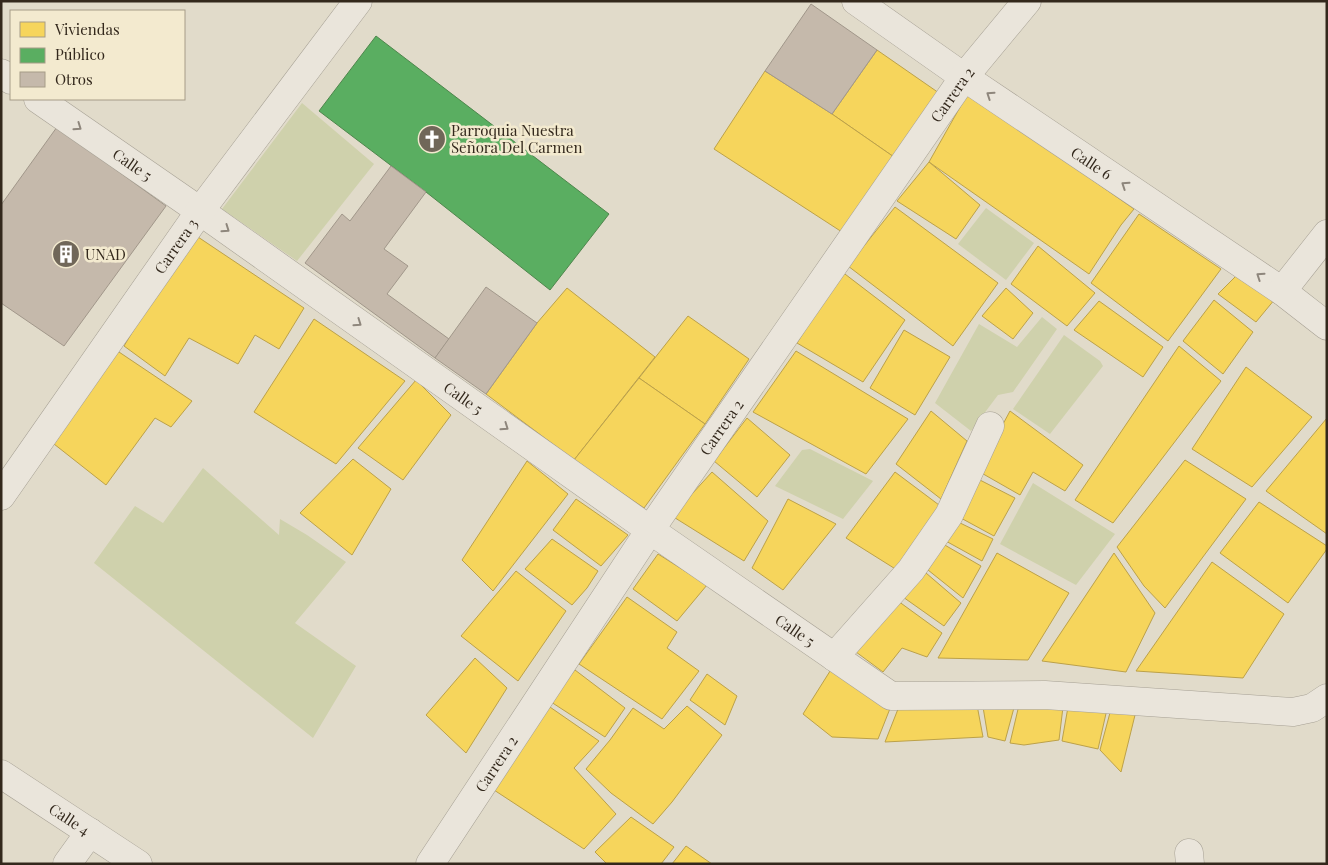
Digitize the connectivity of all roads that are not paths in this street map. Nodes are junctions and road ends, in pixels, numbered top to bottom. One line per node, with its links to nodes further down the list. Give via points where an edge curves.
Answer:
1 (358, 1): 6 (street, Carrera 3)
2 (856, 1): 4 (street, Calle 6)
3 (1027, 1): 4 (street, Carrera 2)
4 (964, 77): 8 (street, Calle 6, one-way to 4); 12 (street, Carrera 2)
5 (39, 100): 6 (street, Calle 5, one-way to 6)
6 (200, 211): 11 (street, Carrera 3); 12 (street, Calle 5, one-way to 12)
7 (1327, 234): 8 (street)
8 (1282, 291): 9 (street, Calle 6)
9 (1327, 326)
10 (990, 426): 13 (street, via 949,515 911,570)
11 (1, 496)
12 (650, 530): 13 (street, Calle 5); 19 (street, Carrera 2)
13 (834, 657): 14 (street, Calle 5, via 891,696 1045,695 1293,712 1312,708)
14 (1327, 698)
15 (1, 774): 16 (street, Calle 4)
16 (90, 832): 17 (street); 18 (street, Calle 4)
17 (67, 864)
18 (138, 864)
19 (430, 864)

